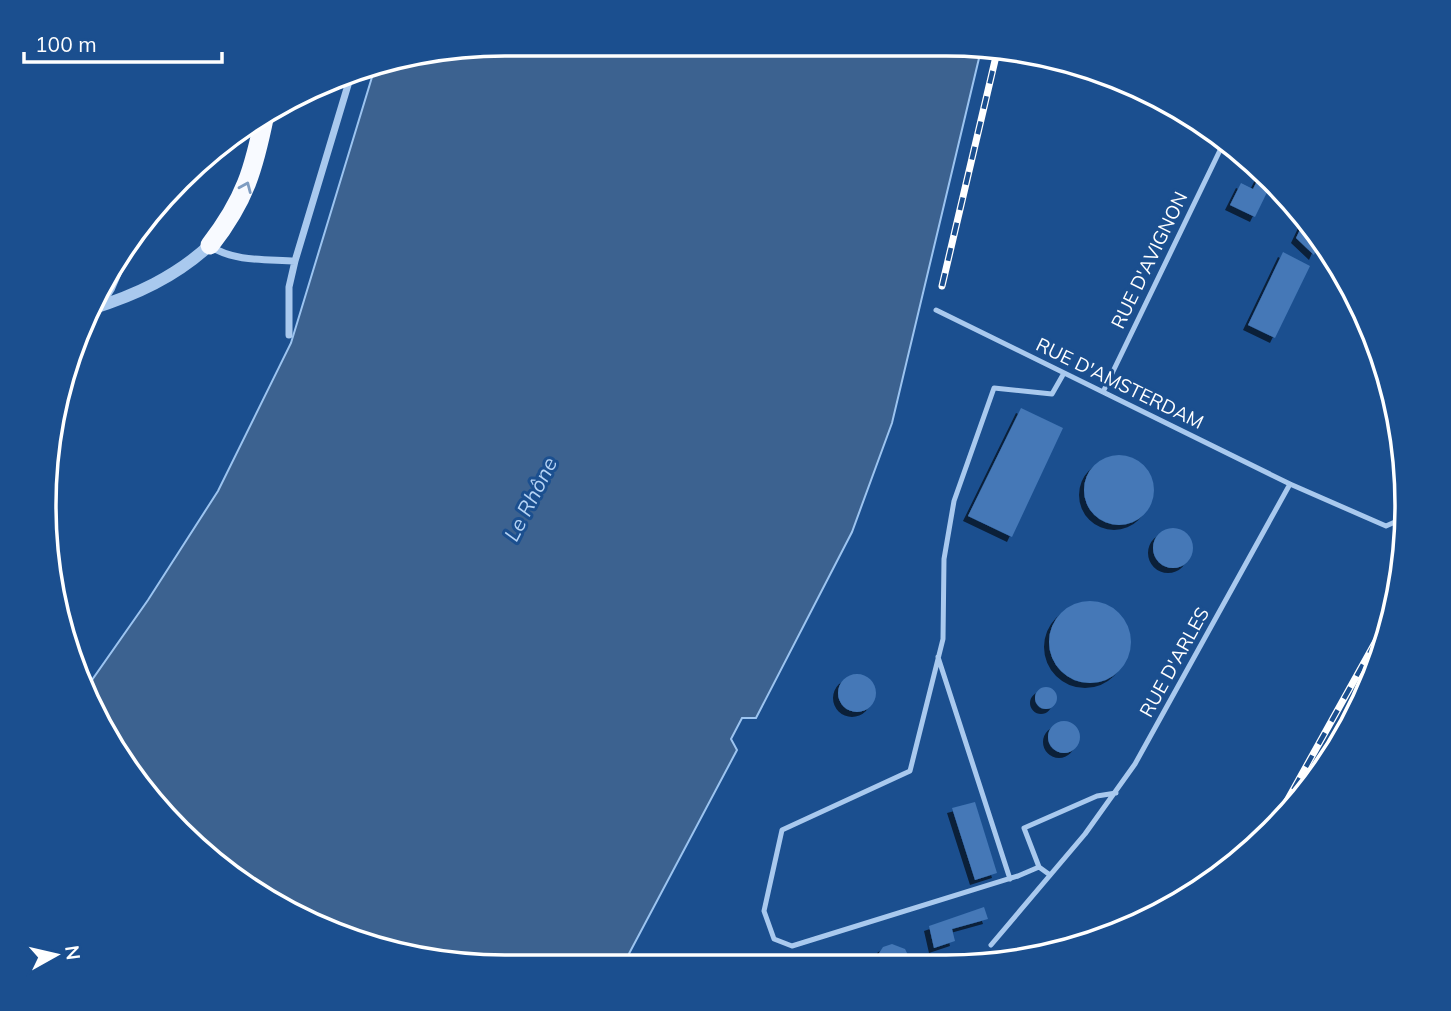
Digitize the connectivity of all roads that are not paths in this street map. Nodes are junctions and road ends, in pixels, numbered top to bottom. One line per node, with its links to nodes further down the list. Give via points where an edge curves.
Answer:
1 (348, 85): 5 (street)
2 (262, 128): 4 (highway, one-way to 2, via 245,191)
3 (1220, 150): 10 (lane, RUE D'AVIGNON)
4 (210, 245): 5 (street, via 237,256); 6 (street, via 152,287)
5 (295, 261): 8 (street, via 289,287)
6 (103, 306)
7 (936, 310): 9 (lane, RUE D'AMSTERDAM)
8 (289, 335)
9 (1064, 373): 10 (lane, RUE D'AMSTERDAM); 13 (lane, via 1052,394 994,388 954,501 944,559 943,639)
10 (1103, 392): 11 (lane, RUE D'AMSTERDAM)
11 (1290, 484): 12 (lane, via 1386,526); 14 (lane, RUE D'ARLES)
12 (1394, 522)
13 (938, 657): 17 (lane); 17 (lane, via 910,771 782,830 764,911 774,939 792,946)
14 (1116, 793): 15 (lane, via 1097,796 1024,828); 16 (lane, RUE D'ARLES)
15 (1039, 867): 16 (lane); 17 (lane)
16 (1050, 875): 18 (lane, RUE D'ARLES)
17 (1010, 879)
18 (991, 945)

